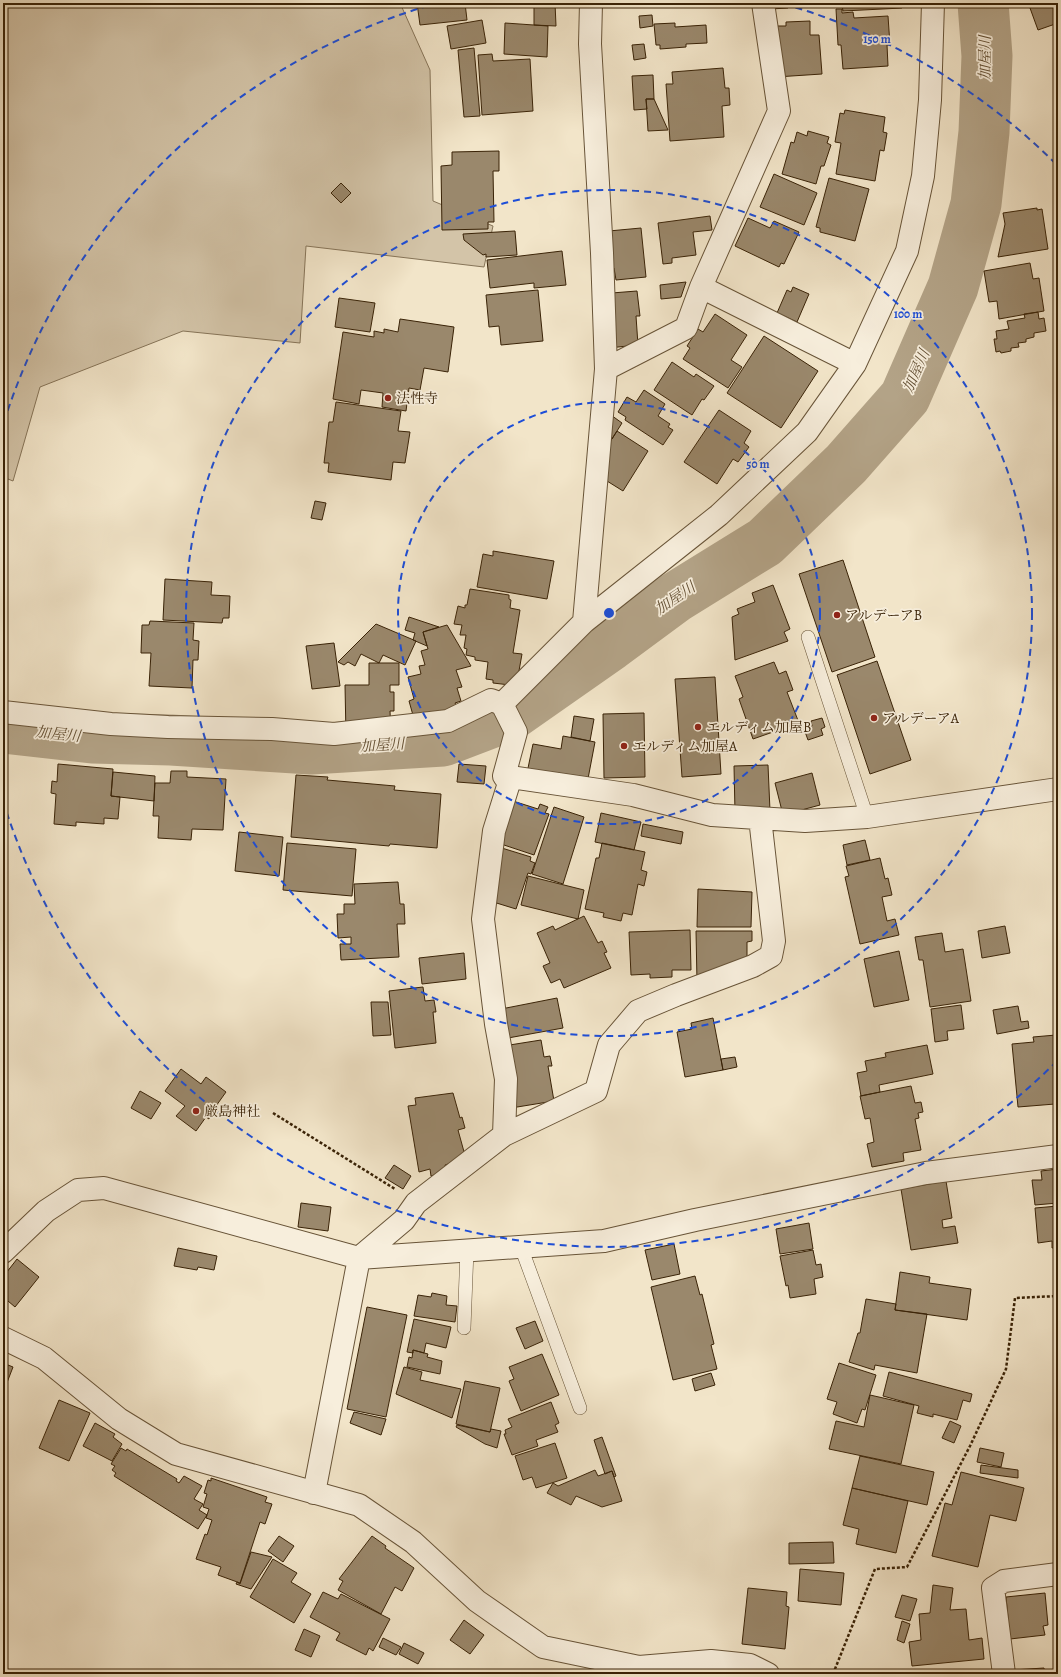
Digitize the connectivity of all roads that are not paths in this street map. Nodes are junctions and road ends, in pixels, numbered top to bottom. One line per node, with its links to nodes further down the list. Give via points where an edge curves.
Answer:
1 (591, 3): 6 (street, via 590,44)
2 (763, 3): 4 (street, via 779,111)
3 (932, 3): 5 (street, via 930,100 923,176 907,251)
4 (702, 287): 5 (street); 6 (street, via 686,328)
5 (855, 364): 7 (street, via 807,432 725,510)
6 (606, 369): 7 (street)
7 (584, 622): 9 (street)
8 (808, 637): 13 (lane)
9 (502, 704): 10 (street, via 491,700 448,721 334,734 272,729 168,728); 11 (street, via 516,732)
10 (3, 712)
11 (504, 776): 14 (street, via 633,795 712,815); 15 (street, via 509,783 494,831 483,919 496,1024 506,1079)
12 (1058, 789): 13 (street)
13 (867, 817): 14 (street, via 805,821)
14 (760, 818): 15 (street, via 774,941 770,956 753,966 638,1011 609,1045 596,1091)
15 (504, 1135): 20 (street, via 416,1203 404,1220)
16 (1058, 1156): 17 (street, via 926,1173 604,1241)
17 (521, 1247): 18 (street); 23 (lane)
18 (467, 1250): 20 (street); 21 (lane)
19 (3, 1252): 20 (street, via 46,1211 78,1190 104,1188)
20 (359, 1258): 24 (street)
21 (464, 1328)
22 (3, 1338): 24 (street, via 44,1358 119,1419 176,1454)
23 (580, 1408)
24 (314, 1493): 26 (street, via 359,1505 413,1542 478,1601 543,1647 639,1667 711,1662 750,1665)
25 (1058, 1574): 27 (street, via 1004,1581 993,1588)
26 (768, 1674)
27 (1004, 1674)

